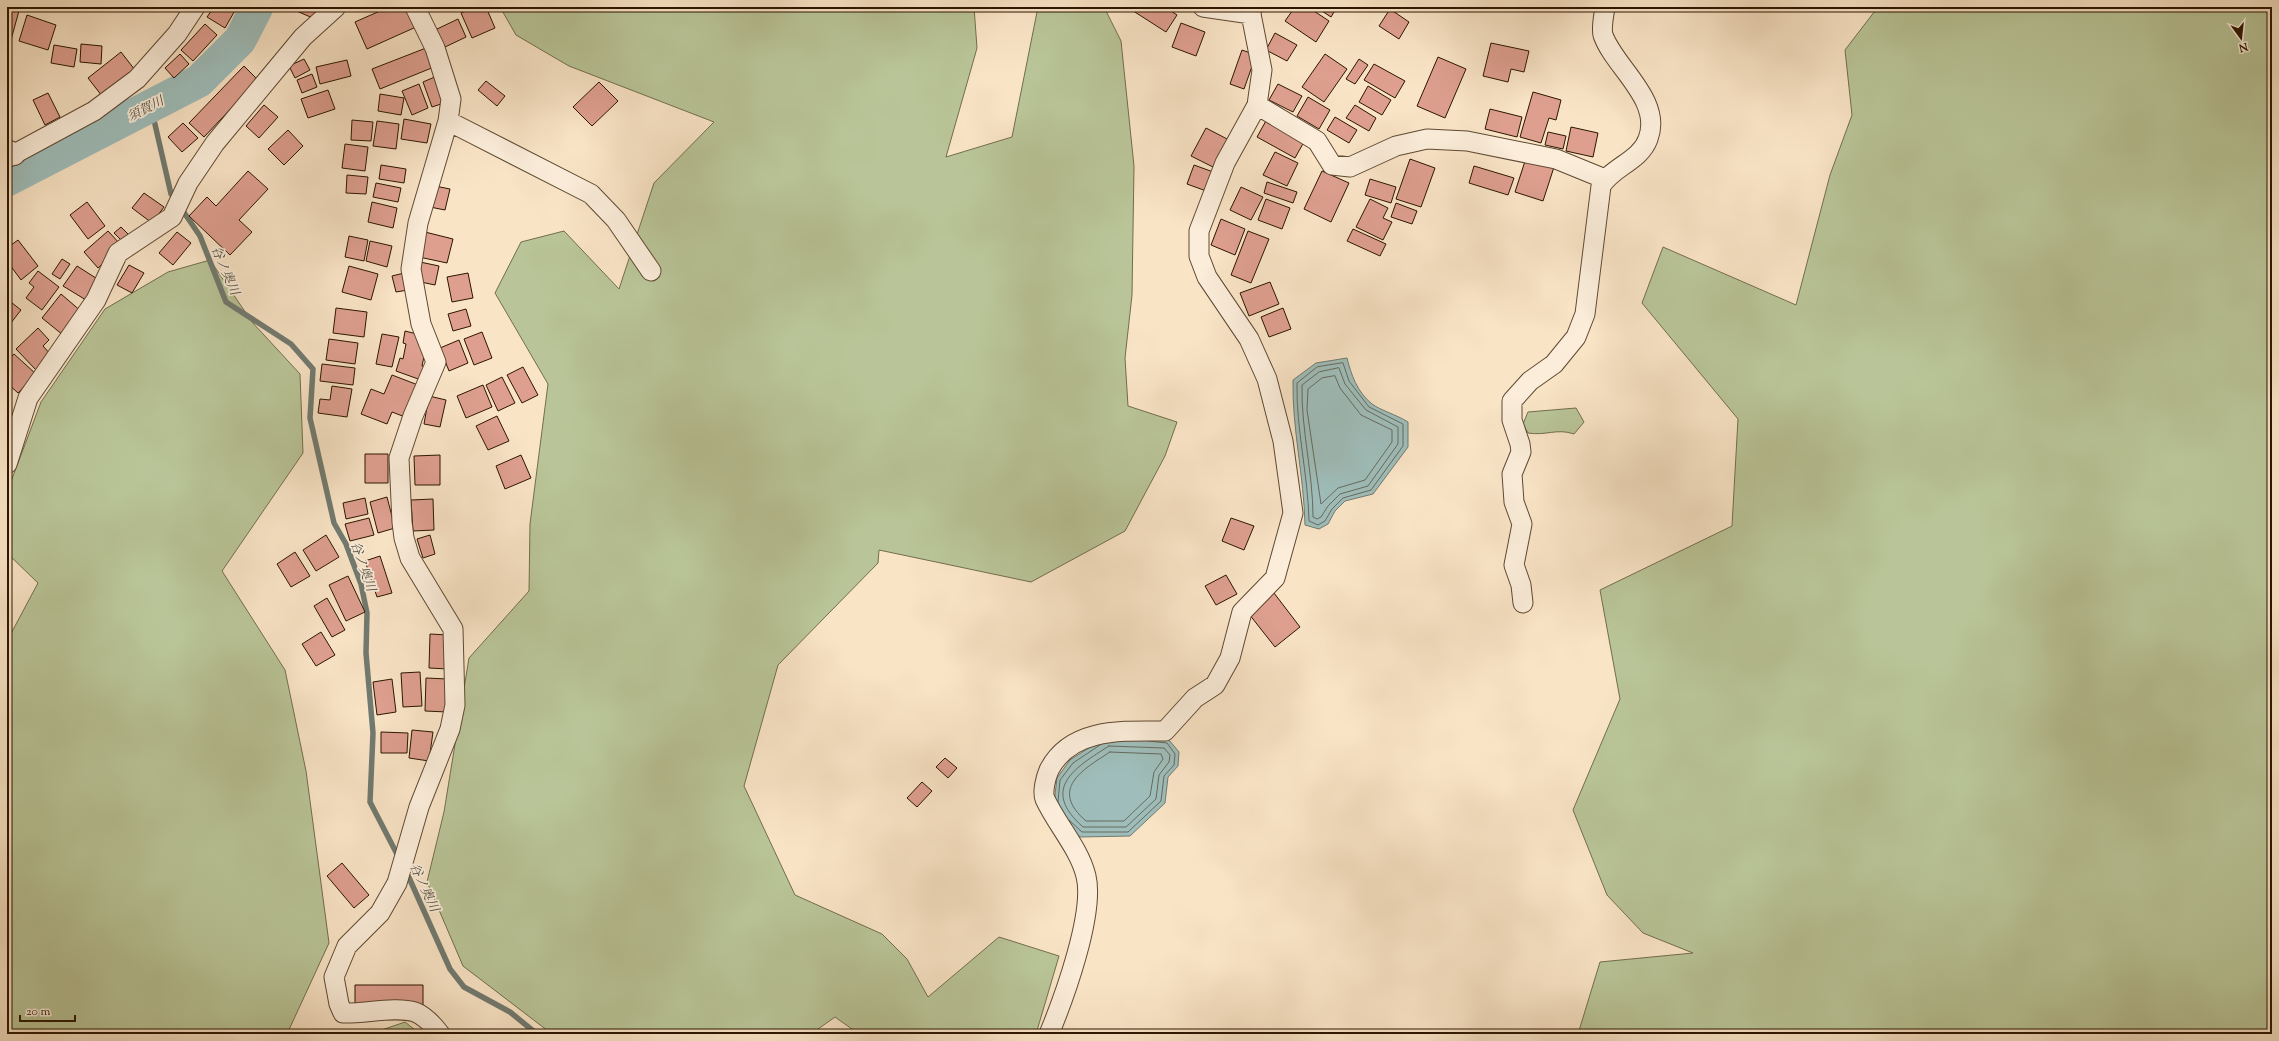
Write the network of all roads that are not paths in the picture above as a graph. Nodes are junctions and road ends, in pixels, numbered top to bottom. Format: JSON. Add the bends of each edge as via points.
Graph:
{"nodes":[{"id":1,"x":195,"y":7,"type":"edge"},
{"id":2,"x":336,"y":7,"type":"edge"},
{"id":3,"x":415,"y":7,"type":"edge"},
{"id":4,"x":1203,"y":7,"type":"edge"},
{"id":5,"x":1605,"y":7,"type":"edge"},
{"id":6,"x":1252,"y":11,"type":"edge"},
{"id":7,"x":1257,"y":105,"type":"junction"},
{"id":8,"x":448,"y":120,"type":"junction"},
{"id":9,"x":9,"y":154,"type":"edge"},
{"id":10,"x":1605,"y":179,"type":"junction"},
{"id":11,"x":651,"y":271,"type":"dead end"},
{"id":12,"x":7,"y":464,"type":"edge"},
{"id":13,"x":1523,"y":603,"type":"dead end"},
{"id":14,"x":440,"y":1034,"type":"edge"},
{"id":15,"x":1049,"y":1034,"type":"edge"}],
"edges":[{"from":1,"to":9,"type":"street","via":[[177,34],[137,80],[94,111]]},
{"from":2,"to":12,"type":"street","via":[[303,37],[215,143],[172,217],[118,253],[96,300],[28,398]]},
{"from":3,"to":8,"type":"street","via":[[436,48],[451,99]]},
{"from":4,"to":6,"type":"street"},
{"from":5,"to":10,"type":"street","via":[[1603,34],[1612,52],[1642,94],[1651,122],[1648,139],[1644,145],[1630,162]]},
{"from":6,"to":7,"type":"street","via":[[1262,70]]},
{"from":7,"to":10,"type":"street","via":[[1317,141],[1332,165],[1350,167],[1396,146],[1427,139],[1467,141],[1556,159]]},
{"from":7,"to":15,"type":"street","via":[[1225,163],[1199,231],[1200,256],[1207,276],[1249,339],[1267,379],[1283,441],[1293,514],[1275,578],[1242,612],[1230,658],[1215,685],[1195,698],[1165,731],[1116,731],[1091,736],[1075,743],[1059,755],[1046,776],[1044,797],[1073,846],[1086,877],[1087,914],[1063,1000]]},
{"from":8,"to":11,"type":"street","via":[[591,194],[616,220]]},
{"from":8,"to":14,"type":"street","via":[[418,223],[411,269],[421,324],[436,362],[413,416],[400,458],[404,538],[410,558],[454,629],[455,705],[450,728],[419,807],[397,883],[380,913],[347,946],[334,977],[339,1004],[344,1013],[415,1012],[431,1022]]},
{"from":10,"to":13,"type":"street","via":[[1601,186],[1585,314],[1576,338],[1554,364],[1530,381],[1512,401],[1512,420],[1521,452],[1512,474],[1514,495],[1522,524],[1514,566],[1521,585]]}]}
